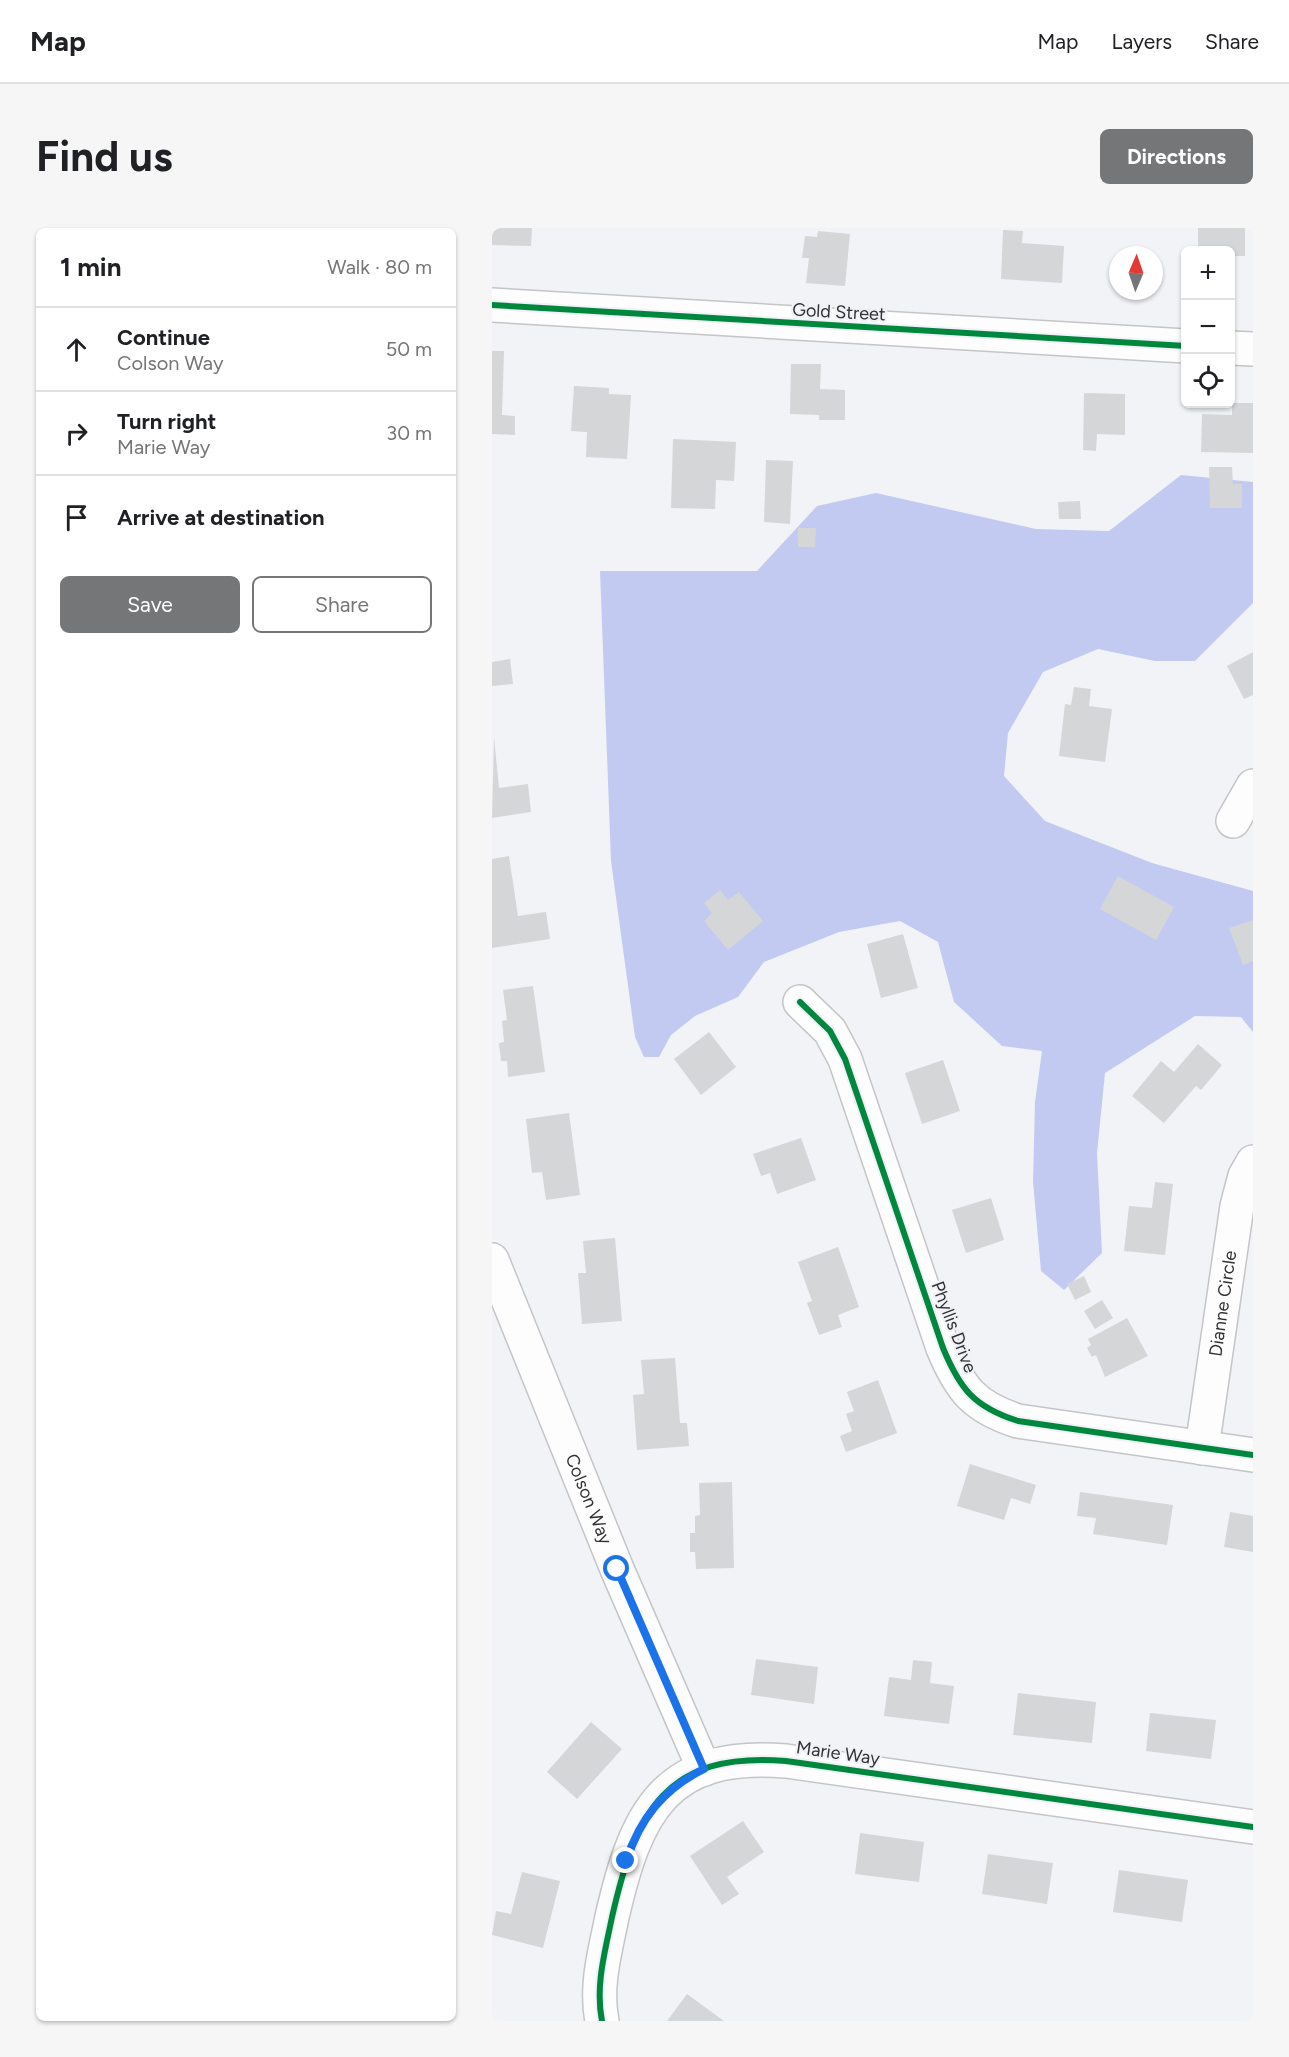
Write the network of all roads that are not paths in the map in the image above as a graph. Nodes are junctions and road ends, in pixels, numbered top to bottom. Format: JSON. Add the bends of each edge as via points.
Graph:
{"nodes":[{"id":1,"x":492,"y":305,"type":"edge"},
{"id":2,"x":1181,"y":346,"type":"edge"},
{"id":3,"x":1235,"y":348,"type":"edge"},
{"id":4,"x":1253,"y":350,"type":"edge"},
{"id":5,"x":1253,"y":786,"type":"edge"},
{"id":6,"x":1233,"y":821,"type":"dead end"},
{"id":7,"x":800,"y":1002,"type":"dead end"},
{"id":8,"x":1253,"y":1162,"type":"edge"},
{"id":9,"x":492,"y":1260,"type":"edge"},
{"id":10,"x":1202,"y":1448,"type":"junction"},
{"id":11,"x":1253,"y":1455,"type":"edge"},
{"id":12,"x":704,"y":1769,"type":"junction"},
{"id":13,"x":1253,"y":1827,"type":"edge"},
{"id":14,"x":602,"y":2021,"type":"edge"}],
"edges":[{"from":1,"to":2,"type":"street","name":"Gold Street"},
{"from":3,"to":4,"type":"street"},
{"from":5,"to":6,"type":"street"},
{"from":7,"to":10,"type":"street","name":"Phyllis Drive","via":[[830,1030],[844,1059],[943,1348],[959,1383],[970,1396],[984,1407],[1018,1421]]},
{"from":8,"to":10,"type":"street","name":"Dianne Circle","via":[[1237,1206]]},
{"from":9,"to":12,"type":"street","name":"Colson Way","via":[[617,1569]]},
{"from":10,"to":11,"type":"street","name":"Phyllis Drive"},
{"from":12,"to":13,"type":"street","name":"Marie Way","via":[[732,1761],[786,1761]]},
{"from":12,"to":14,"type":"street","name":"Marie Way","via":[[655,1804],[632,1844],[600,1975]]}]}
